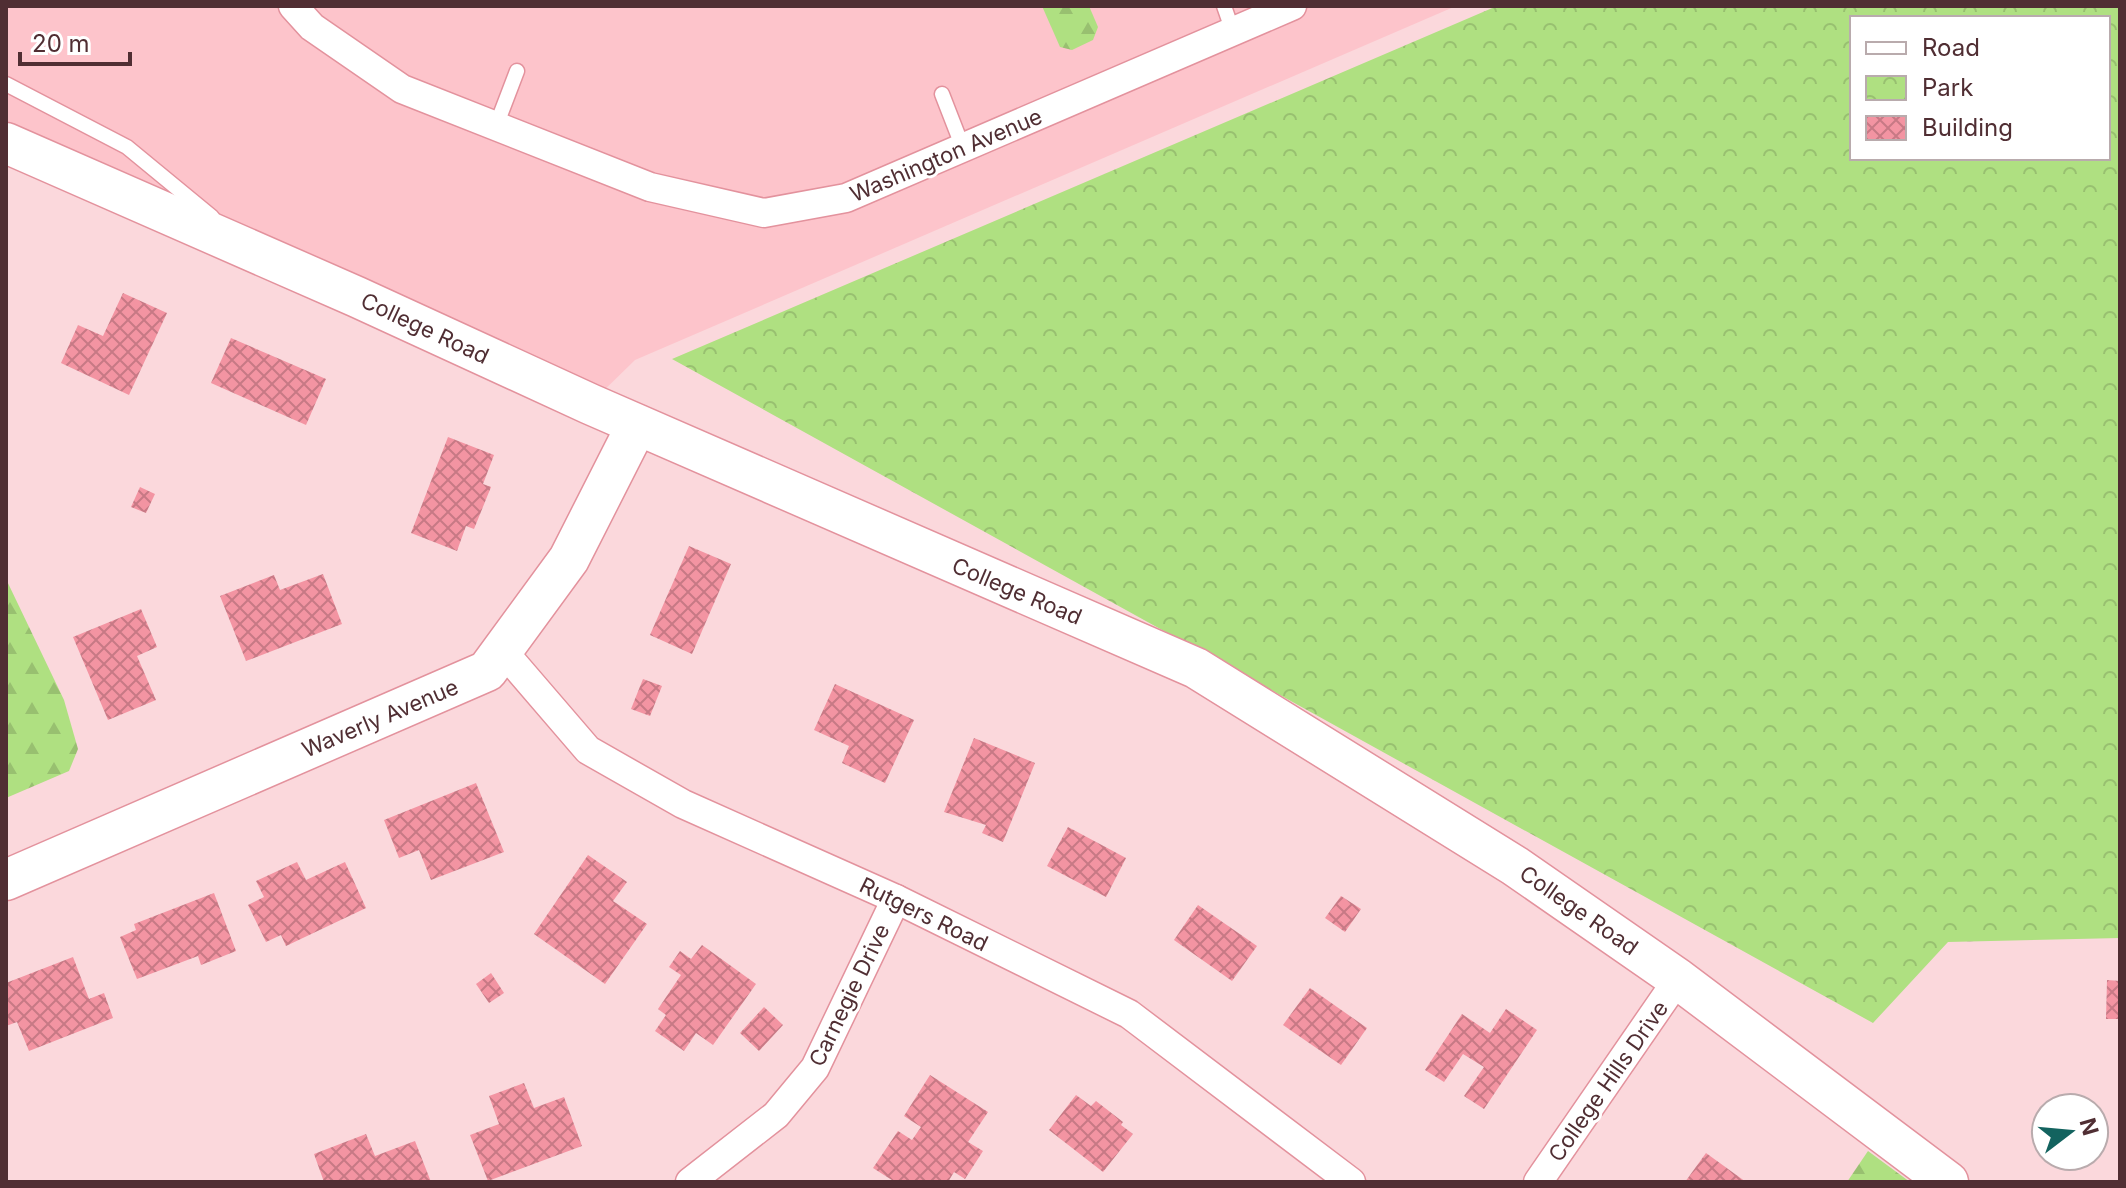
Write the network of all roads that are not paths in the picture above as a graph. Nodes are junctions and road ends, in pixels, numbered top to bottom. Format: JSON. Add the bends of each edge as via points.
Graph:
{"nodes":[{"id":1,"x":293,"y":6,"type":"edge"},
{"id":2,"x":1292,"y":6,"type":"edge"},
{"id":3,"x":1229,"y":19,"type":"edge"},
{"id":4,"x":517,"y":71,"type":"dead end"},
{"id":5,"x":6,"y":84,"type":"edge"},
{"id":6,"x":942,"y":94,"type":"dead end"},
{"id":7,"x":496,"y":126,"type":"junction"},
{"id":8,"x":6,"y":143,"type":"edge"},
{"id":9,"x":963,"y":148,"type":"junction"},
{"id":10,"x":256,"y":253,"type":"junction"},
{"id":11,"x":637,"y":425,"type":"junction"},
{"id":12,"x":502,"y":650,"type":"junction"},
{"id":13,"x":6,"y":880,"type":"edge"},
{"id":14,"x":896,"y":899,"type":"junction"},
{"id":15,"x":1678,"y":979,"type":"junction"},
{"id":16,"x":690,"y":1182,"type":"edge"},
{"id":17,"x":1351,"y":1182,"type":"edge"},
{"id":18,"x":1538,"y":1182,"type":"edge"},
{"id":19,"x":1948,"y":1182,"type":"edge"}],
"edges":[{"from":1,"to":7,"type":"street","name":"Washington Avenue","via":[[312,27],[402,89]]},
{"from":2,"to":3,"type":"street","name":"Washington Avenue"},
{"from":3,"to":9,"type":"street","name":"Washington Avenue"},
{"from":4,"to":7,"type":"lane"},
{"from":5,"to":10,"type":"lane","via":[[127,147]]},
{"from":6,"to":9,"type":"lane"},
{"from":7,"to":9,"type":"street","name":"Washington Avenue","via":[[650,187],[764,213],[846,198]]},
{"from":8,"to":10,"type":"street","name":"College Road"},
{"from":10,"to":11,"type":"street","name":"College Road"},
{"from":11,"to":12,"type":"street","name":"Waverly Avenue","via":[[569,559]]},
{"from":11,"to":15,"type":"street","name":"College Road","via":[[1196,668],[1502,858]]},
{"from":12,"to":13,"type":"street","name":"Waverly Avenue","via":[[483,673]]},
{"from":12,"to":14,"type":"street","name":"Rutgers Road","via":[[588,750],[683,804]]},
{"from":14,"to":16,"type":"street","name":"Carnegie Drive","via":[[815,1068],[776,1115]]},
{"from":14,"to":17,"type":"street","name":"Rutgers Road","via":[[1129,1014]]},
{"from":15,"to":18,"type":"street","name":"College Hills Drive"},
{"from":15,"to":19,"type":"street","name":"College Road"}]}
